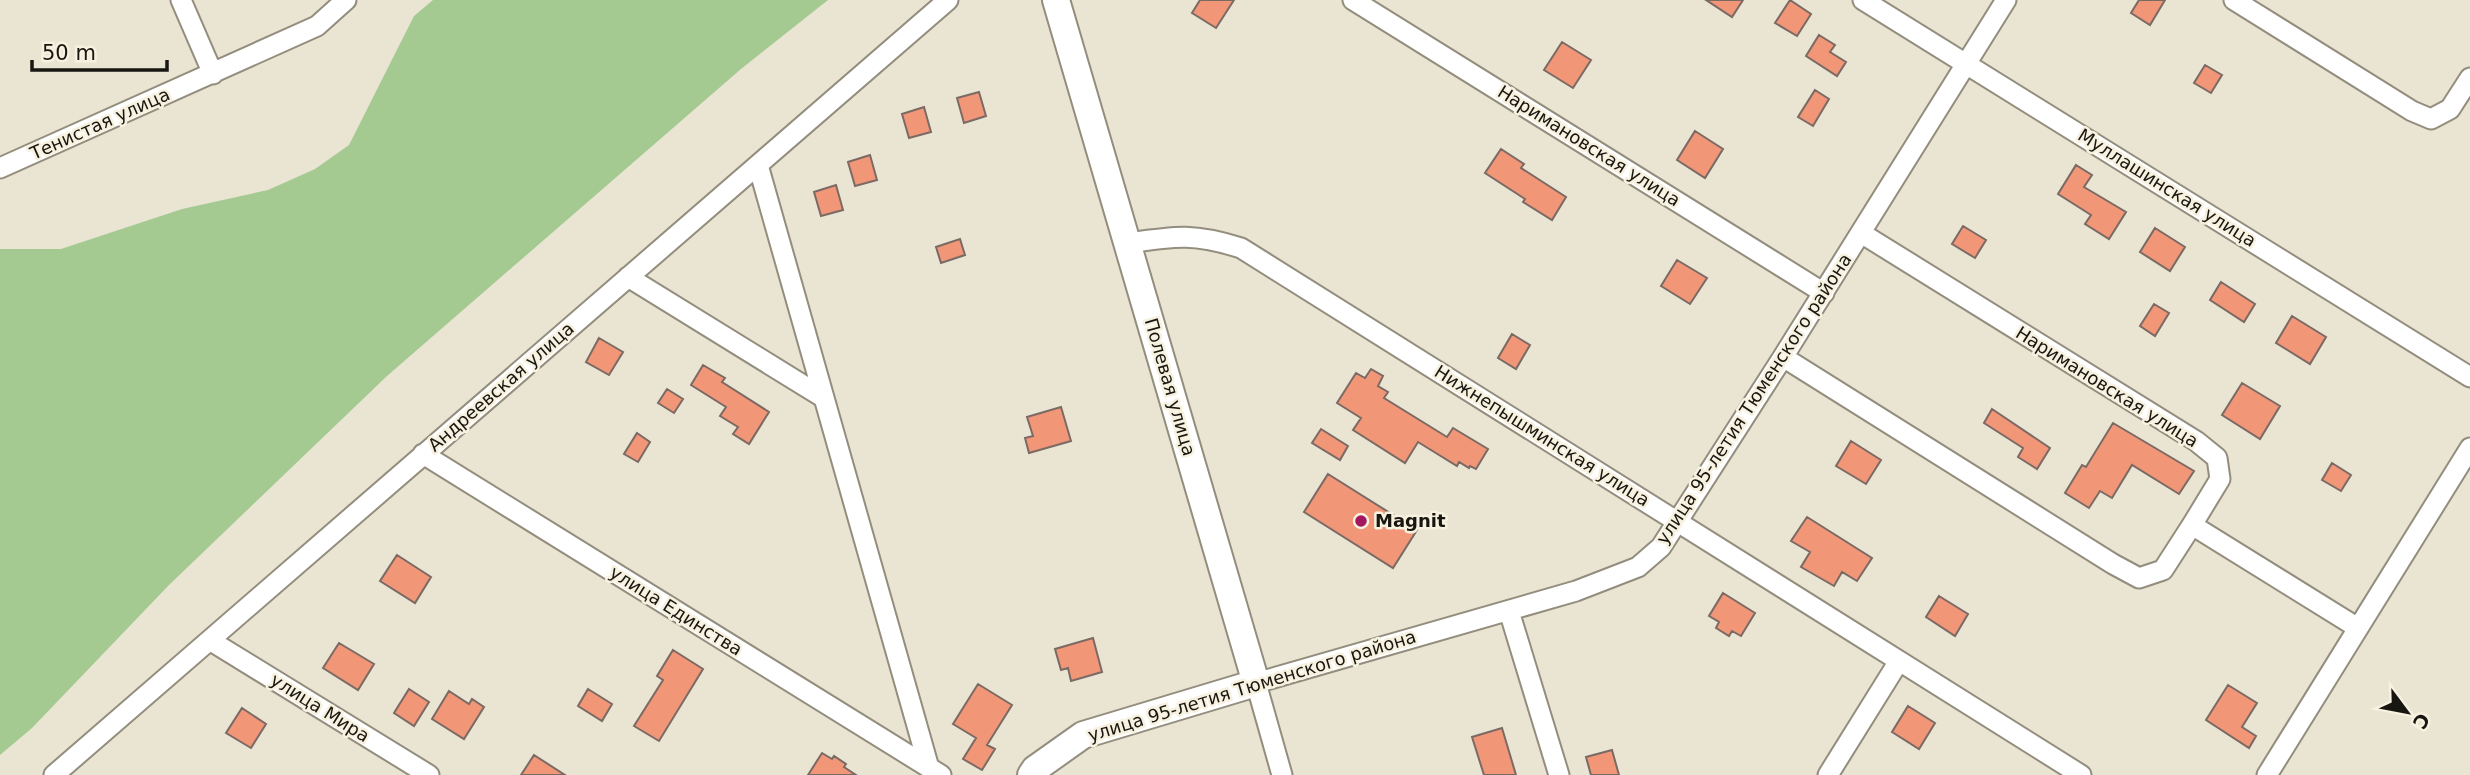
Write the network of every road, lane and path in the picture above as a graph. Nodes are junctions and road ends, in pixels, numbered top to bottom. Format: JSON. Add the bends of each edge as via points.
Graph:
{"nodes":[{"id":1,"x":181,"y":0,"type":"edge"},
{"id":2,"x":346,"y":0,"type":"edge"},
{"id":3,"x":948,"y":0,"type":"edge"},
{"id":4,"x":1056,"y":0,"type":"edge"},
{"id":5,"x":1353,"y":0,"type":"edge"},
{"id":6,"x":1863,"y":0,"type":"edge"},
{"id":7,"x":2007,"y":0,"type":"edge"},
{"id":8,"x":2234,"y":0,"type":"edge"},
{"id":9,"x":1966,"y":64,"type":"junction"},
{"id":10,"x":213,"y":74,"type":"junction"},
{"id":11,"x":2470,"y":78,"type":"edge"},
{"id":12,"x":758,"y":164,"type":"junction"},
{"id":13,"x":0,"y":168,"type":"edge"},
{"id":14,"x":1861,"y":233,"type":"junction"},
{"id":15,"x":1128,"y":243,"type":"junction"},
{"id":16,"x":628,"y":277,"type":"junction"},
{"id":17,"x":1824,"y":293,"type":"junction"},
{"id":18,"x":1783,"y":357,"type":"junction"},
{"id":19,"x":2470,"y":377,"type":"edge"},
{"id":20,"x":824,"y":398,"type":"junction"},
{"id":21,"x":2470,"y":448,"type":"edge"},
{"id":22,"x":423,"y":454,"type":"junction"},
{"id":23,"x":1680,"y":522,"type":"junction"},
{"id":24,"x":2192,"y":525,"type":"junction"},
{"id":25,"x":1509,"y":611,"type":"junction"},
{"id":26,"x":2358,"y":628,"type":"junction"},
{"id":27,"x":211,"y":641,"type":"junction"},
{"id":28,"x":1899,"y":661,"type":"junction"},
{"id":29,"x":1256,"y":683,"type":"junction"},
{"id":30,"x":935,"y":771,"type":"edge"},
{"id":31,"x":54,"y":775,"type":"edge"},
{"id":32,"x":429,"y":775,"type":"edge"},
{"id":33,"x":1031,"y":775,"type":"edge"},
{"id":34,"x":1282,"y":775,"type":"edge"},
{"id":35,"x":1559,"y":775,"type":"edge"},
{"id":36,"x":1828,"y":775,"type":"edge"},
{"id":37,"x":2081,"y":775,"type":"edge"},
{"id":38,"x":2267,"y":775,"type":"edge"}],
"edges":[{"from":1,"to":10,"type":"street"},
{"from":2,"to":10,"type":"street","name":"Тенистая улица","via":[[317,26]]},
{"from":3,"to":12,"type":"street","name":"Андреевская улица"},
{"from":4,"to":15,"type":"street","name":"Полевая улица"},
{"from":5,"to":17,"type":"street","name":"Наримановская улица"},
{"from":6,"to":9,"type":"street","name":"Муллашинская улица"},
{"from":7,"to":9,"type":"street","name":"улица 95-летия Тюменского района"},
{"from":8,"to":11,"type":"street","via":[[2431,119],[2450,109]]},
{"from":9,"to":14,"type":"street","name":"улица 95-летия Тюменского района"},
{"from":9,"to":19,"type":"street","name":"Муллашинская улица"},
{"from":10,"to":13,"type":"street","name":"Тенистая улица"},
{"from":12,"to":16,"type":"street","name":"Андреевская улица"},
{"from":12,"to":20,"type":"street","name":"улица Единства"},
{"from":14,"to":17,"type":"street","name":"улица 95-летия Тюменского района"},
{"from":14,"to":24,"type":"street","name":"Наримановская улица","via":[[2217,458],[2220,479]]},
{"from":15,"to":23,"type":"street","name":"Нижнепышминская улица","via":[[1177,236],[1210,238],[1241,248]]},
{"from":15,"to":29,"type":"street","name":"Полевая улица"},
{"from":16,"to":20,"type":"street"},
{"from":16,"to":22,"type":"street","name":"Андреевская улица"},
{"from":17,"to":18,"type":"street","name":"улица 95-летия Тюменского района"},
{"from":18,"to":23,"type":"street","name":"улица 95-летия Тюменского района"},
{"from":18,"to":24,"type":"street","name":"Наримановская улица","via":[[2139,578],[2163,570]]},
{"from":20,"to":30,"type":"street","name":"улица Единства"},
{"from":21,"to":26,"type":"street"},
{"from":22,"to":27,"type":"street","name":"Андреевская улица"},
{"from":22,"to":30,"type":"street","name":"улица Единства"},
{"from":23,"to":25,"type":"street","name":"улица 95-летия Тюменского района","via":[[1638,567]]},
{"from":23,"to":28,"type":"street","name":"Нижнепышминская улица"},
{"from":24,"to":26,"type":"street"},
{"from":25,"to":29,"type":"street","name":"улица 95-летия Тюменского района"},
{"from":25,"to":35,"type":"street"},
{"from":26,"to":38,"type":"street"},
{"from":27,"to":31,"type":"street","name":"Андреевская улица"},
{"from":27,"to":32,"type":"street","name":"улица Мира"},
{"from":28,"to":36,"type":"street"},
{"from":28,"to":37,"type":"street","name":"Нижнепышминская улица"},
{"from":29,"to":33,"type":"street","name":"улица 95-летия Тюменского района","via":[[1083,736]]},
{"from":29,"to":34,"type":"street","name":"Полевая улица"}]}
